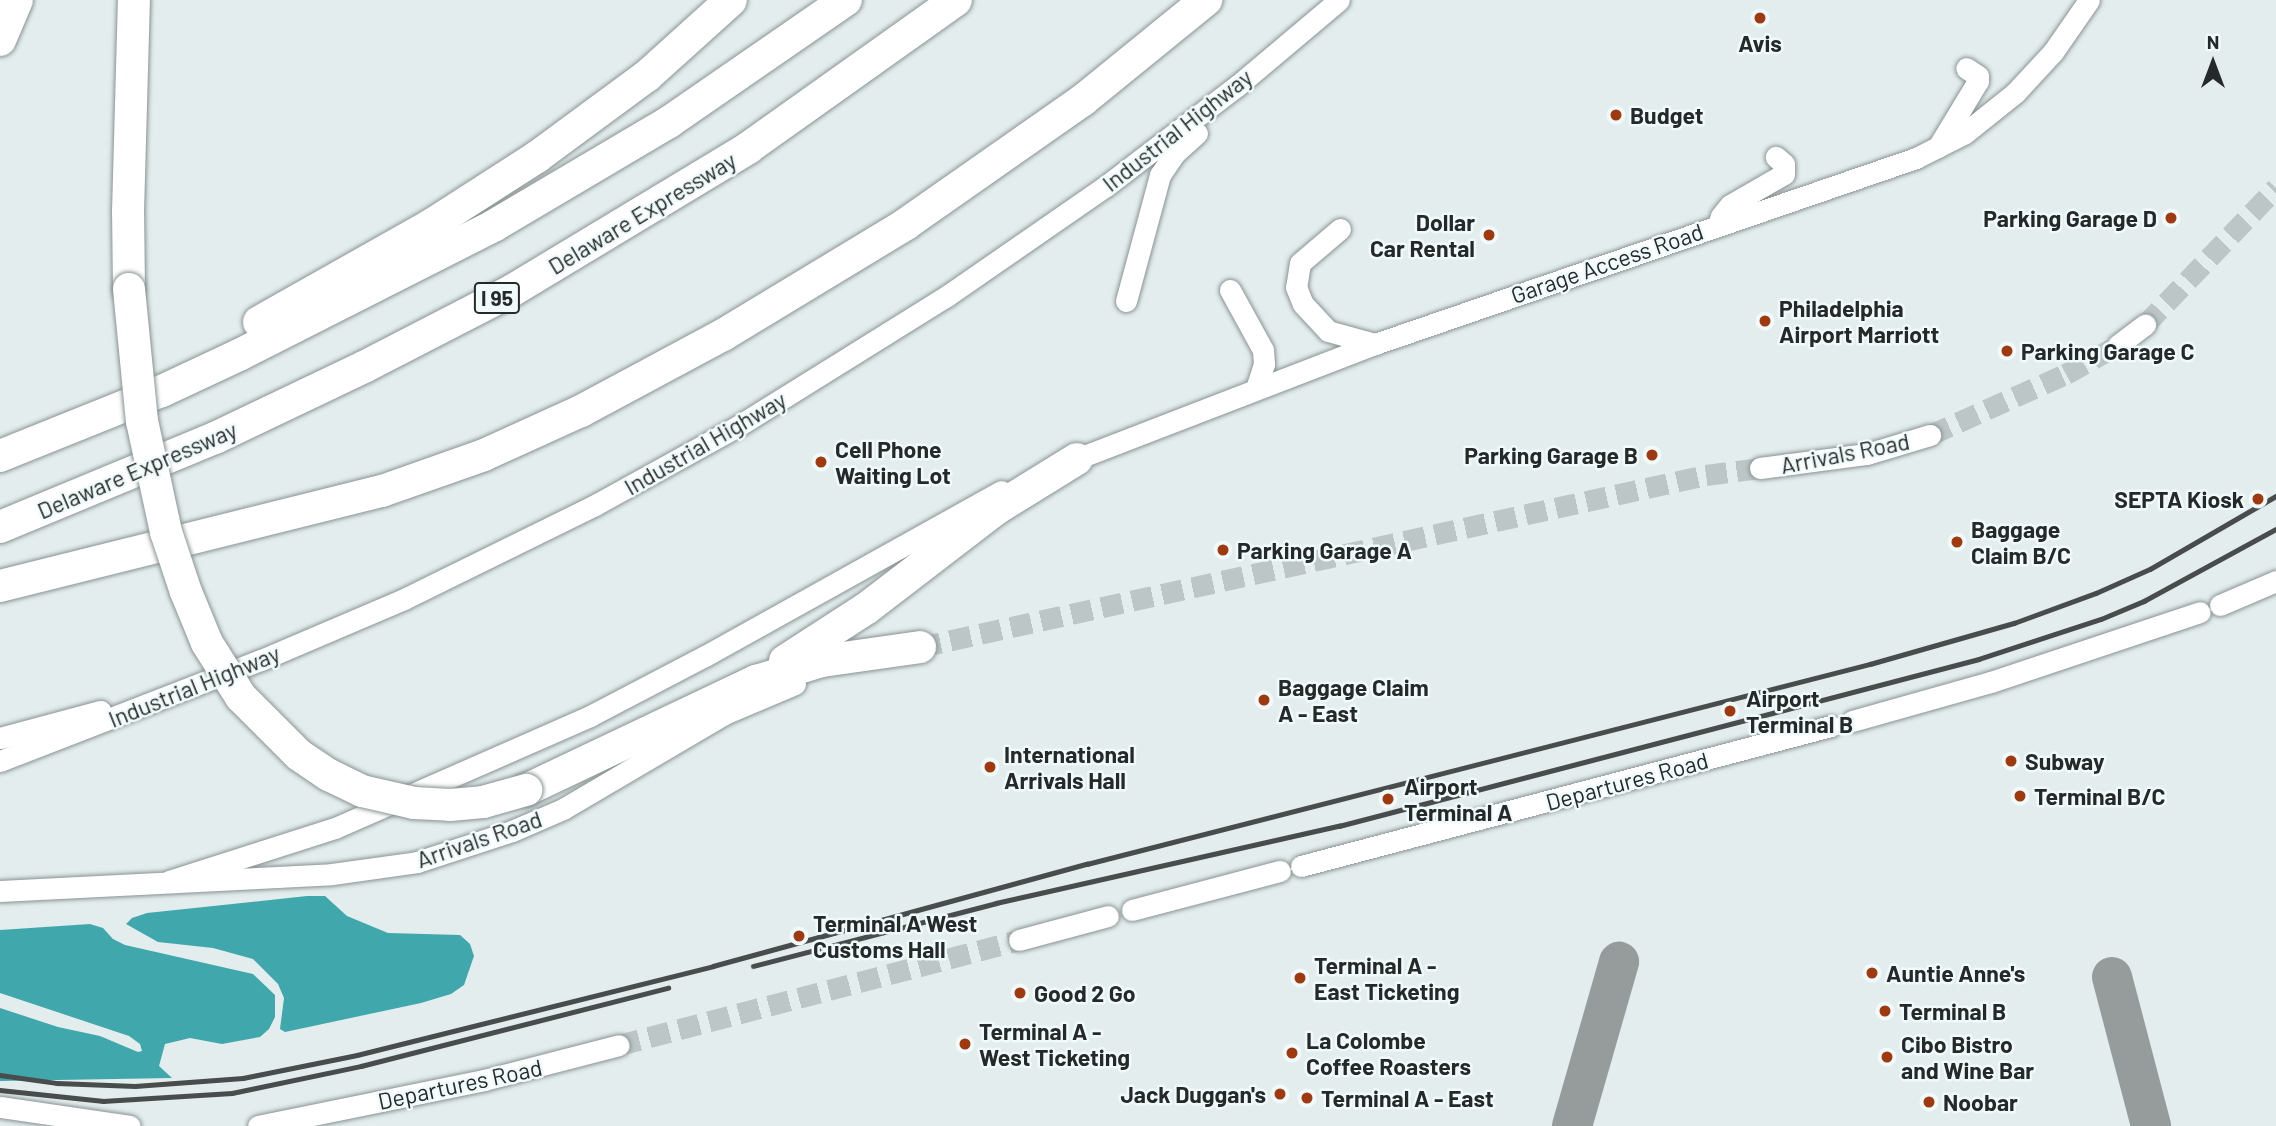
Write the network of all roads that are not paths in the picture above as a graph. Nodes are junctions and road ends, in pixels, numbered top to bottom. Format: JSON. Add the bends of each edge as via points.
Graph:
{"nodes":[{"id":1,"x":17,"y":0,"type":"edge"},
{"id":2,"x":134,"y":0,"type":"edge"},
{"id":3,"x":140,"y":0,"type":"edge"},
{"id":4,"x":731,"y":0,"type":"edge"},
{"id":5,"x":846,"y":0,"type":"edge"},
{"id":6,"x":956,"y":0,"type":"edge"},
{"id":7,"x":1206,"y":0,"type":"edge"},
{"id":8,"x":1339,"y":0,"type":"edge"},
{"id":9,"x":2089,"y":0,"type":"edge"},
{"id":10,"x":0,"y":40,"type":"edge"},
{"id":11,"x":134,"y":48,"type":"junction"},
{"id":12,"x":1966,"y":68,"type":"dead end"},
{"id":13,"x":1237,"y":86,"type":"junction"},
{"id":14,"x":1938,"y":147,"type":"junction"},
{"id":15,"x":1776,"y":157,"type":"dead end"},
{"id":16,"x":1718,"y":225,"type":"junction"},
{"id":17,"x":1340,"y":229,"type":"dead end"},
{"id":18,"x":1230,"y":290,"type":"dead end"},
{"id":19,"x":1126,"y":301,"type":"dead end"},
{"id":20,"x":2145,"y":325,"type":"tunnel mouth"},
{"id":21,"x":1375,"y":344,"type":"junction"},
{"id":22,"x":2118,"y":345,"type":"tunnel mouth"},
{"id":23,"x":1256,"y":389,"type":"junction"},
{"id":24,"x":1930,"y":435,"type":"tunnel mouth"},
{"id":25,"x":0,"y":456,"type":"edge"},
{"id":26,"x":1077,"y":459,"type":"junction"},
{"id":27,"x":1760,"y":468,"type":"tunnel mouth"},
{"id":28,"x":0,"y":527,"type":"edge"},
{"id":29,"x":2276,"y":581,"type":"edge"},
{"id":30,"x":0,"y":586,"type":"edge"},
{"id":31,"x":920,"y":647,"type":"joint"},
{"id":32,"x":206,"y":681,"type":"junction"},
{"id":33,"x":739,"y":688,"type":"junction"},
{"id":34,"x":0,"y":738,"type":"edge"},
{"id":35,"x":0,"y":761,"type":"edge"},
{"id":36,"x":169,"y":881,"type":"junction"},
{"id":37,"x":0,"y":891,"type":"edge"},
{"id":38,"x":1132,"y":909,"type":"dead end"},
{"id":39,"x":1108,"y":916,"type":"dead end"},
{"id":40,"x":1019,"y":940,"type":"tunnel mouth"},
{"id":41,"x":620,"y":1045,"type":"tunnel mouth"},
{"id":42,"x":0,"y":1107,"type":"edge"},
{"id":43,"x":130,"y":1126,"type":"edge"},
{"id":44,"x":258,"y":1126,"type":"edge"}],
"edges":[{"from":1,"to":10,"type":"highway"},
{"from":2,"to":11,"type":"highway"},
{"from":3,"to":11,"type":"highway"},
{"from":4,"to":25,"type":"highway","via":[[600,112],[431,225],[291,306]]},
{"from":5,"to":25,"type":"highway","via":[[635,143],[459,244],[219,365]]},
{"from":6,"to":28,"type":"highway","name":"Delaware Expressway","number":"I 95","via":[[748,148],[513,290],[215,438]]},
{"from":7,"to":30,"type":"highway","via":[[1083,100],[906,224],[723,335],[581,411],[484,455],[373,494]]},
{"from":8,"to":13,"type":"street","name":"Industrial Highway"},
{"from":9,"to":14,"type":"street","name":"Garage Access Road","via":[[2027,82],[1989,116]]},
{"from":11,"to":33,"type":"highway","bridge":true,"via":[[129,289],[142,422],[166,532],[196,619],[241,697],[299,755],[329,775],[362,791],[450,806],[491,801],[526,790]]},
{"from":12,"to":14,"type":"street","via":[[1978,81]]},
{"from":13,"to":19,"type":"street","via":[[1164,167]]},
{"from":13,"to":32,"type":"street","name":"Industrial Highway","via":[[1106,186],[947,296],[738,426],[486,560],[356,621]]},
{"from":14,"to":16,"type":"street","name":"Garage Access Road"},
{"from":15,"to":16,"type":"street","via":[[1784,164],[1783,174],[1730,205]]},
{"from":16,"to":21,"type":"street","name":"Garage Access Road"},
{"from":17,"to":21,"type":"street","via":[[1300,263],[1296,287],[1303,304],[1328,331]]},
{"from":18,"to":23,"type":"street","via":[[1263,350]]},
{"from":20,"to":22,"type":"street"},
{"from":21,"to":23,"type":"street","name":"Garage Access Road"},
{"from":23,"to":26,"type":"street","name":"Garage Access Road"},
{"from":24,"to":27,"type":"street","name":"Arrivals Road","via":[[1867,454]]},
{"from":26,"to":33,"type":"highway","via":[[996,509],[854,618]]},
{"from":26,"to":36,"type":"street","name":"Garage Access Road","via":[[1010,486],[705,656],[554,733],[335,828]]},
{"from":29,"to":38,"type":"street","name":"Departures Road","via":[[1991,682]]},
{"from":31,"to":33,"type":"highway","via":[[822,661]]},
{"from":31,"to":36,"type":"street","name":"Arrivals Road","via":[[829,672],[754,700],[563,809],[441,855],[359,871]]},
{"from":32,"to":34,"type":"street"},
{"from":32,"to":35,"type":"street","name":"Industrial Highway"},
{"from":36,"to":37,"type":"street","name":"Arrivals Road"},
{"from":39,"to":40,"type":"street"},
{"from":41,"to":44,"type":"street","name":"Departures Road","via":[[484,1080]]},
{"from":42,"to":43,"type":"street"}]}
